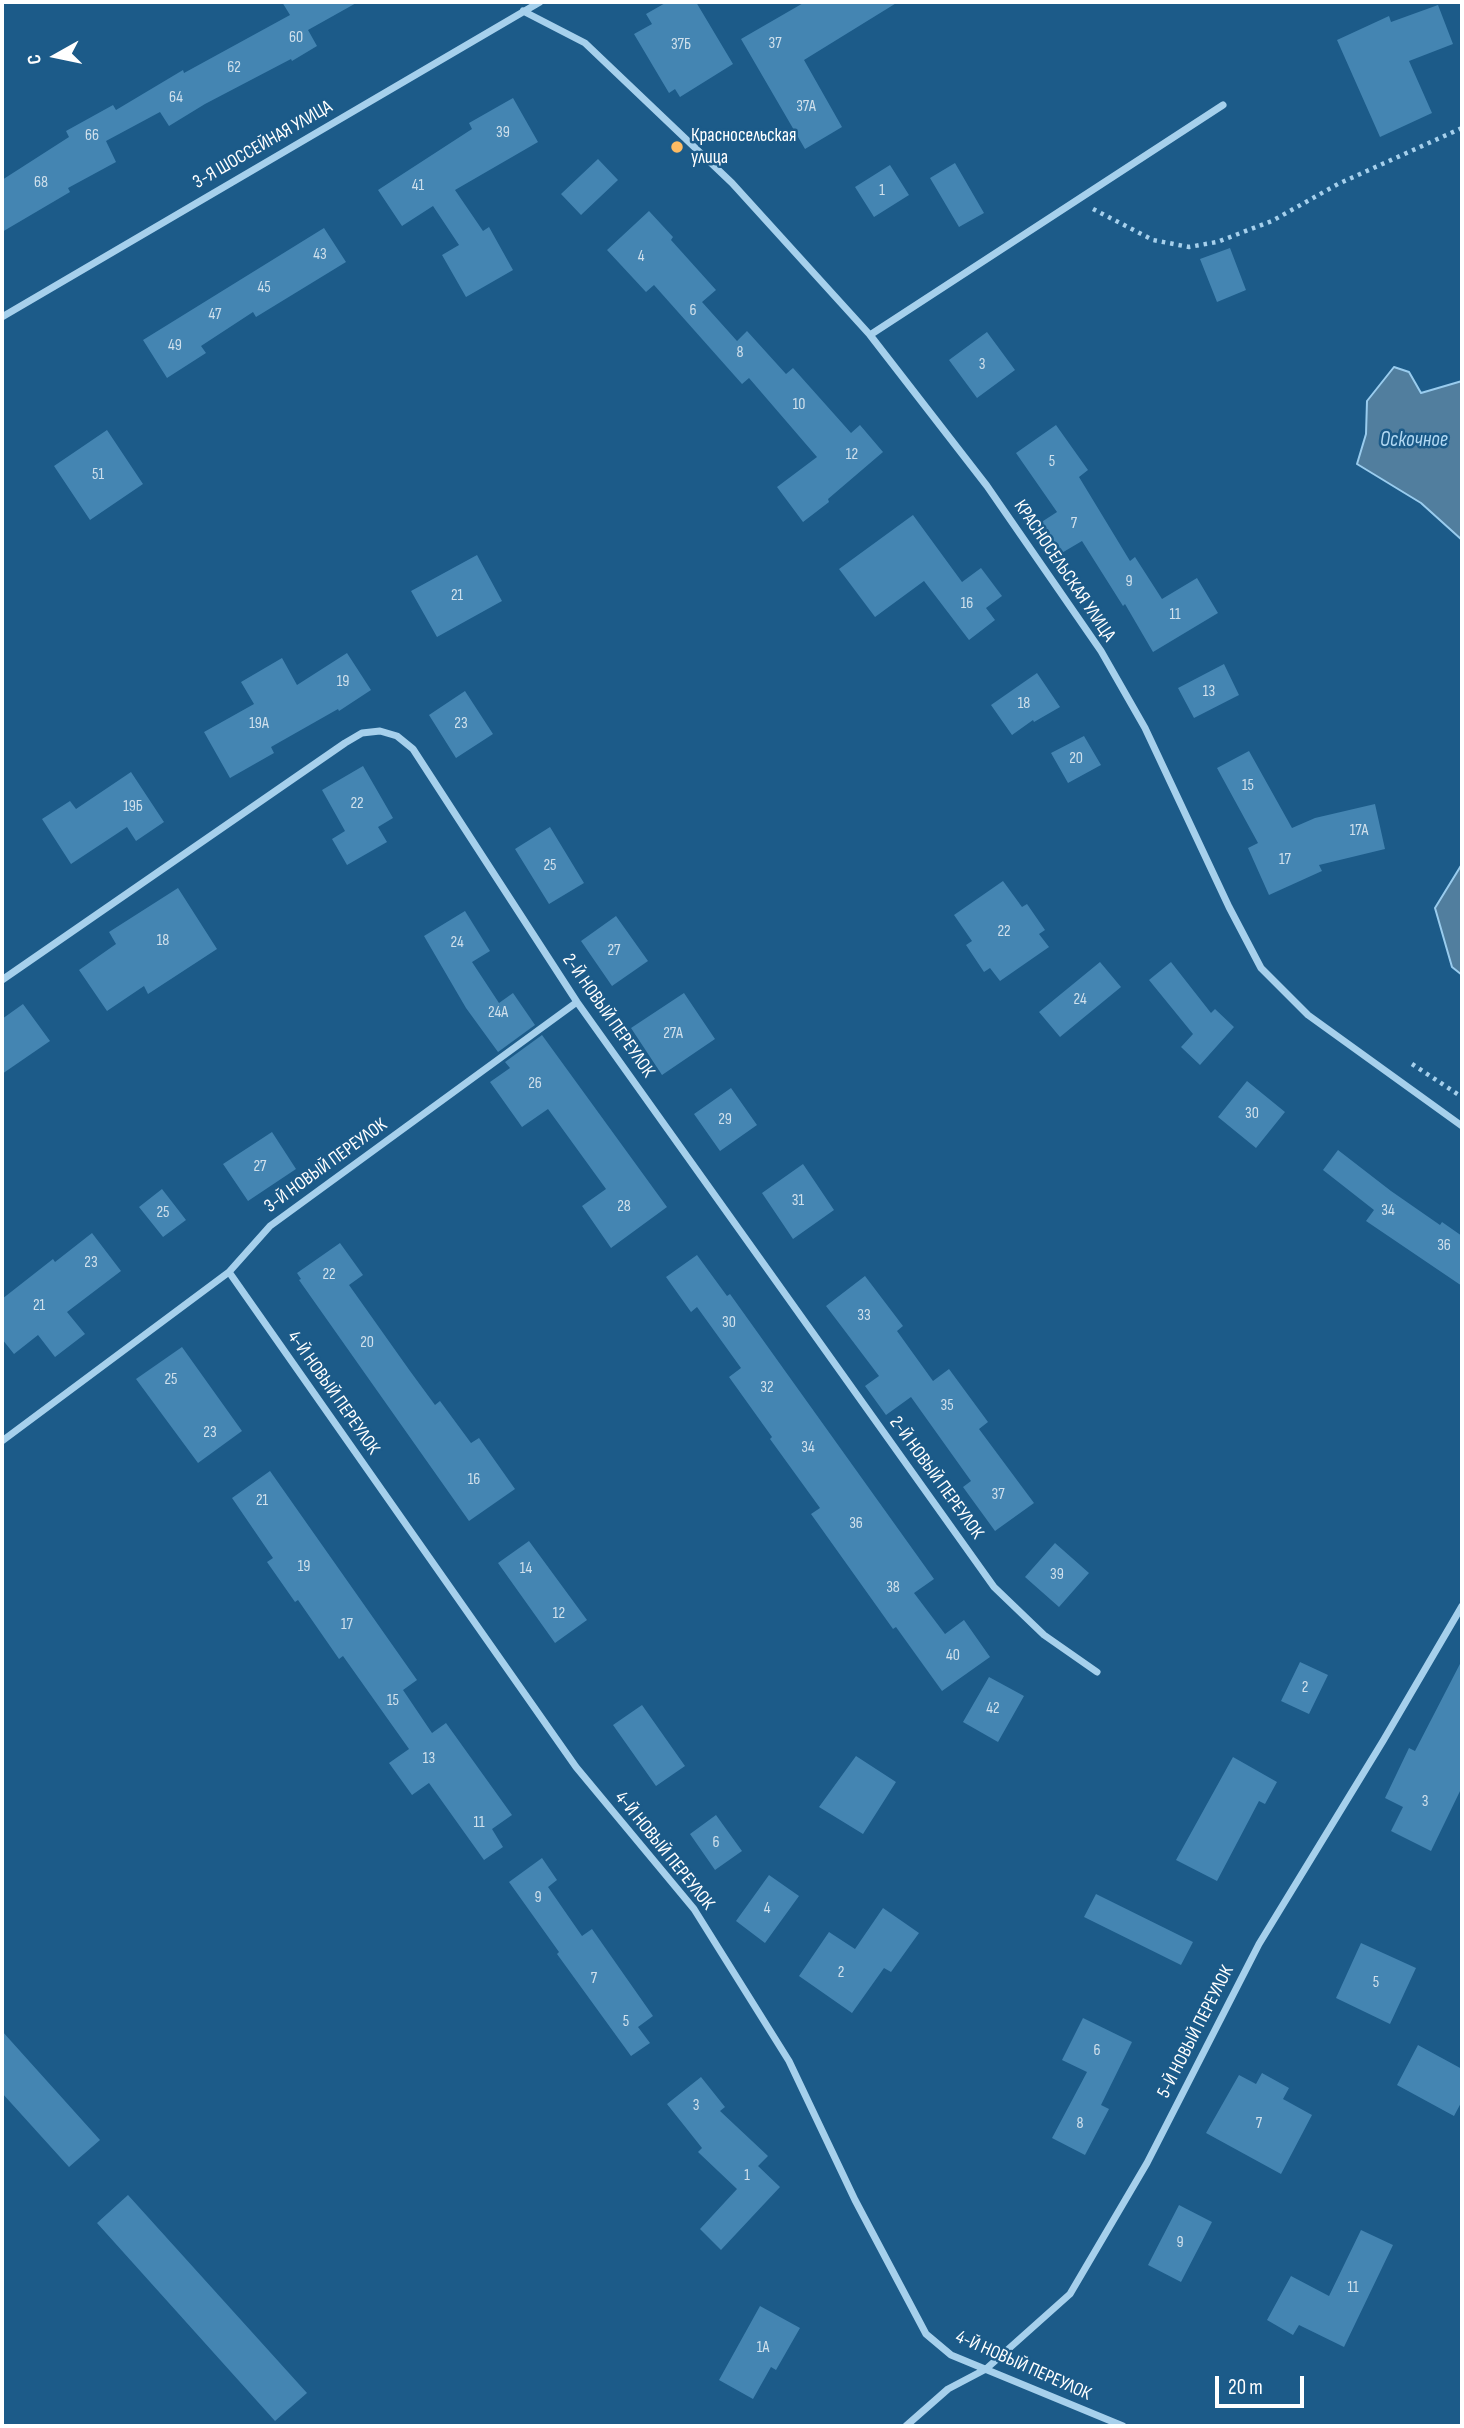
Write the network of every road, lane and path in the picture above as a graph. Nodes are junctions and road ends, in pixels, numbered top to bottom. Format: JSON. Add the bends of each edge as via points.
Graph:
{"nodes":[{"id":1,"x":540,"y":2,"type":"edge"},
{"id":2,"x":523,"y":11,"type":"junction"},
{"id":3,"x":1223,"y":105,"type":"dead end"},
{"id":4,"x":1462,"y":128,"type":"edge"},
{"id":5,"x":1077,"y":200,"type":"junction"},
{"id":6,"x":2,"y":317,"type":"edge"},
{"id":7,"x":870,"y":335,"type":"junction"},
{"id":8,"x":2,"y":980,"type":"edge"},
{"id":9,"x":577,"y":1002,"type":"junction"},
{"id":10,"x":1462,"y":1126,"type":"edge"},
{"id":11,"x":229,"y":1272,"type":"junction"},
{"id":12,"x":2,"y":1441,"type":"edge"},
{"id":13,"x":1462,"y":1606,"type":"edge"},
{"id":14,"x":1097,"y":1672,"type":"dead end"},
{"id":15,"x":986,"y":2369,"type":"junction"},
{"id":16,"x":906,"y":2426,"type":"edge"},
{"id":17,"x":1123,"y":2426,"type":"edge"}],
"edges":[{"from":1,"to":2,"type":"street","name":"3-Я ШОССЕЙНАЯ УЛИЦА"},
{"from":2,"to":6,"type":"street","name":"3-Я ШОССЕЙНАЯ УЛИЦА"},
{"from":2,"to":7,"type":"street","name":"КРАСНОСЕЛЬСКАЯ УЛИЦА","via":[[585,43],[732,183]]},
{"from":3,"to":5,"type":"street"},
{"from":4,"to":5,"type":"path","via":[[1338,184],[1272,221],[1217,242],[1189,247],[1153,240]]},
{"from":5,"to":7,"type":"street"},
{"from":7,"to":10,"type":"street","name":"КРАСНОСЕЛЬСКАЯ УЛИЦА","via":[[986,486],[1101,651],[1145,728],[1261,968],[1308,1015]]},
{"from":8,"to":9,"type":"street","name":"2-Й НОВЫЙ ПЕРЕУЛОК","via":[[345,743],[362,733],[380,731],[397,736],[413,750]]},
{"from":9,"to":11,"type":"street","name":"3-Й НОВЫЙ ПЕРЕУЛОК","via":[[270,1226]]},
{"from":9,"to":14,"type":"street","name":"2-Й НОВЫЙ ПЕРЕУЛОК","via":[[994,1587],[1044,1635]]},
{"from":11,"to":12,"type":"street","name":"3-Й НОВЫЙ ПЕРЕУЛОК"},
{"from":11,"to":15,"type":"street","name":"4-Й НОВЫЙ ПЕРЕУЛОК","via":[[576,1767],[694,1909],[789,2062],[926,2334],[951,2355]]},
{"from":13,"to":15,"type":"street","name":"5-Й НОВЫЙ ПЕРЕУЛОК","via":[[1259,1944],[1147,2163],[1070,2294]]},
{"from":15,"to":16,"type":"street","name":"5-Й НОВЫЙ ПЕРЕУЛОК","via":[[948,2389]]},
{"from":15,"to":17,"type":"street","name":"4-Й НОВЫЙ ПЕРЕУЛОК"}]}
